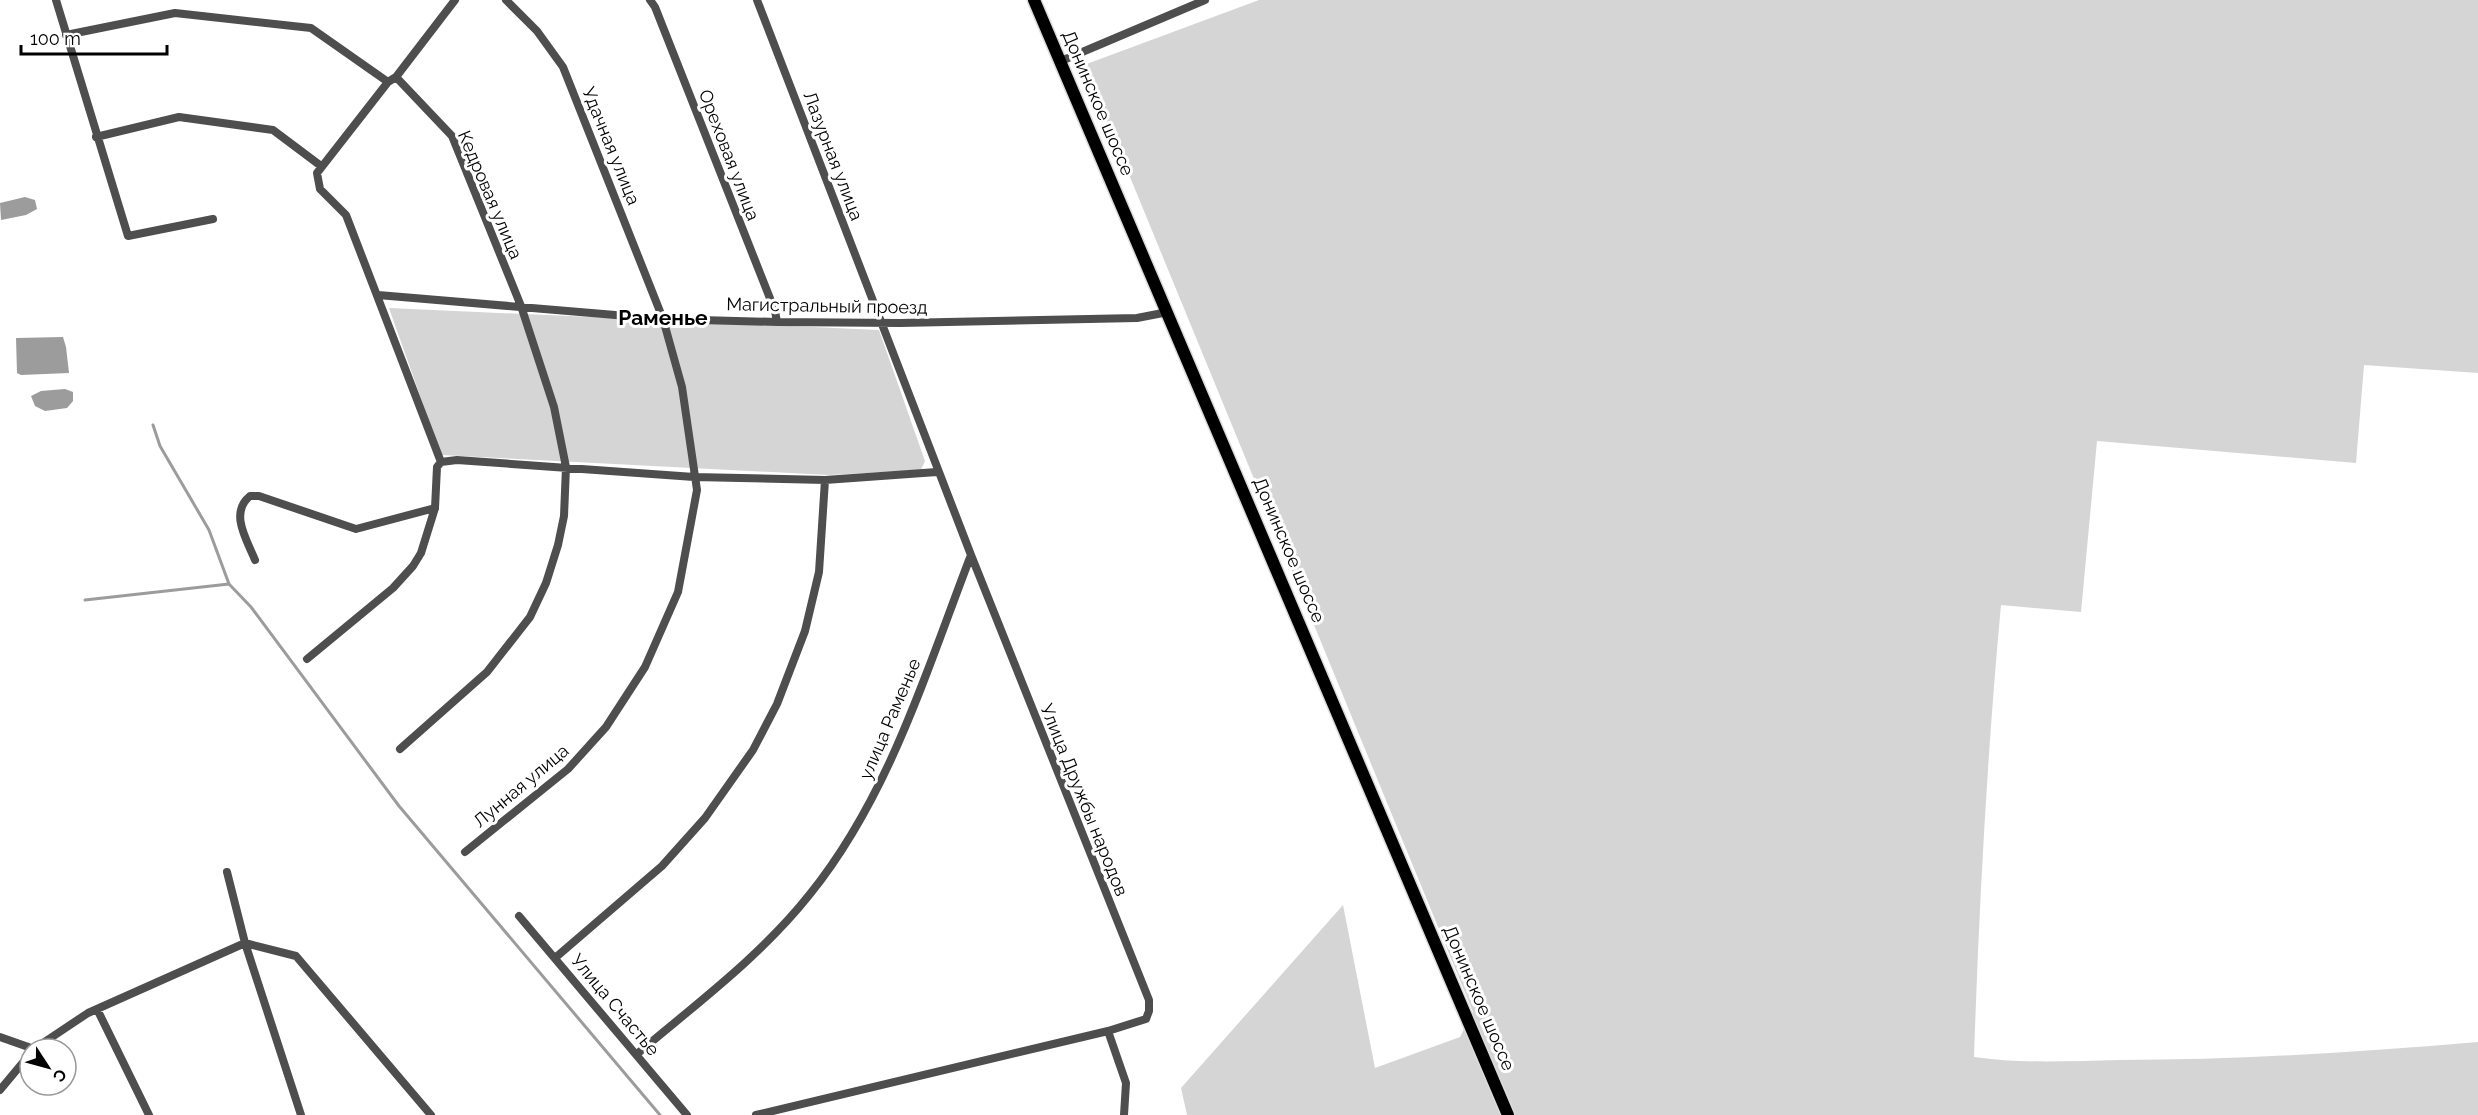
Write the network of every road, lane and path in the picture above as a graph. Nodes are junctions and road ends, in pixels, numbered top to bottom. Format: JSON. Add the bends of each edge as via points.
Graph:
{"nodes":[{"id":1,"x":56,"y":0,"type":"edge"},
{"id":2,"x":506,"y":0,"type":"edge"},
{"id":3,"x":650,"y":0,"type":"edge"},
{"id":4,"x":757,"y":0,"type":"edge"},
{"id":5,"x":1034,"y":0,"type":"edge"},
{"id":6,"x":1204,"y":0,"type":"edge"},
{"id":7,"x":452,"y":1,"type":"edge"},
{"id":8,"x":66,"y":35,"type":"junction"},
{"id":9,"x":1061,"y":61,"type":"junction"},
{"id":10,"x":396,"y":77,"type":"junction"},
{"id":11,"x":388,"y":82,"type":"junction"},
{"id":12,"x":96,"y":137,"type":"junction"},
{"id":13,"x":319,"y":170,"type":"junction"},
{"id":14,"x":213,"y":219,"type":"dead end"},
{"id":15,"x":378,"y":295,"type":"junction"},
{"id":16,"x":521,"y":306,"type":"junction"},
{"id":17,"x":1168,"y":312,"type":"junction"},
{"id":18,"x":663,"y":319,"type":"junction"},
{"id":19,"x":777,"y":322,"type":"junction"},
{"id":20,"x":881,"y":323,"type":"junction"},
{"id":21,"x":441,"y":462,"type":"junction"},
{"id":22,"x":566,"y":467,"type":"junction"},
{"id":23,"x":937,"y":472,"type":"junction"},
{"id":24,"x":694,"y":477,"type":"junction"},
{"id":25,"x":825,"y":480,"type":"junction"},
{"id":26,"x":435,"y":508,"type":"junction"},
{"id":27,"x":970,"y":555,"type":"junction"},
{"id":28,"x":255,"y":560,"type":"dead end"},
{"id":29,"x":307,"y":659,"type":"dead end"},
{"id":30,"x":400,"y":749,"type":"dead end"},
{"id":31,"x":465,"y":852,"type":"dead end"},
{"id":32,"x":227,"y":872,"type":"dead end"},
{"id":33,"x":519,"y":916,"type":"dead end"},
{"id":34,"x":245,"y":943,"type":"junction"},
{"id":35,"x":555,"y":958,"type":"junction"},
{"id":36,"x":97,"y":1009,"type":"junction"},
{"id":37,"x":1108,"y":1031,"type":"junction"},
{"id":38,"x":0,"y":1037,"type":"edge"},
{"id":39,"x":53,"y":1037,"type":"edge"},
{"id":40,"x":18,"y":1043,"type":"edge"},
{"id":41,"x":637,"y":1054,"type":"junction"},
{"id":42,"x":18,"y":1068,"type":"edge"},
{"id":43,"x":0,"y":1090,"type":"edge"},
{"id":44,"x":148,"y":1115,"type":"edge"},
{"id":45,"x":301,"y":1115,"type":"edge"},
{"id":46,"x":431,"y":1115,"type":"edge"},
{"id":47,"x":687,"y":1115,"type":"edge"},
{"id":48,"x":756,"y":1115,"type":"edge"},
{"id":49,"x":1124,"y":1115,"type":"edge"},
{"id":50,"x":1508,"y":1115,"type":"edge"}],
"edges":[{"from":1,"to":8,"type":"street"},
{"from":2,"to":18,"type":"street","name":"Удачная улица","via":[[563,67]]},
{"from":3,"to":19,"type":"street","name":"Ореховая улица","via":[[704,128]]},
{"from":4,"to":20,"type":"street","name":"Лазурная улица"},
{"from":5,"to":9,"type":"main road","name":"Донинское шоссе"},
{"from":6,"to":9,"type":"street"},
{"from":7,"to":10,"type":"street"},
{"from":8,"to":11,"type":"street","via":[[175,14],[312,28]]},
{"from":8,"to":12,"type":"street"},
{"from":9,"to":17,"type":"main road","name":"Донинское шоссе"},
{"from":10,"to":11,"type":"street"},
{"from":10,"to":16,"type":"street","name":"Кедровая улица","via":[[452,136]]},
{"from":11,"to":13,"type":"street"},
{"from":12,"to":13,"type":"street","via":[[179,117],[273,130]]},
{"from":12,"to":14,"type":"street","via":[[128,236]]},
{"from":13,"to":15,"type":"street","via":[[320,189],[346,215]]},
{"from":15,"to":16,"type":"street","name":"Магистральный проезд"},
{"from":15,"to":21,"type":"street"},
{"from":16,"to":18,"type":"street","name":"Магистральный проезд"},
{"from":16,"to":22,"type":"street","name":"Кедровая улица","via":[[555,407]]},
{"from":17,"to":20,"type":"street","name":"Магистральный проезд","via":[[1137,318]]},
{"from":17,"to":50,"type":"main road","name":"Донинское шоссе"},
{"from":18,"to":19,"type":"street","name":"Магистральный проезд"},
{"from":18,"to":24,"type":"street","name":"Удачная улица","via":[[682,387]]},
{"from":19,"to":20,"type":"street","name":"Магистральный проезд"},
{"from":20,"to":23,"type":"street"},
{"from":21,"to":22,"type":"street"},
{"from":21,"to":26,"type":"street","via":[[437,467]]},
{"from":22,"to":24,"type":"street"},
{"from":22,"to":30,"type":"street","name":"Кедровая улица","via":[[564,516],[558,545],[530,617],[487,672]]},
{"from":23,"to":25,"type":"street"},
{"from":23,"to":27,"type":"street"},
{"from":24,"to":25,"type":"street"},
{"from":24,"to":31,"type":"street","name":"Лунная улица","via":[[697,490],[678,592],[645,667],[606,727],[568,770]]},
{"from":25,"to":35,"type":"street","via":[[819,572],[806,631],[777,704],[753,750],[705,818],[662,866]]},
{"from":26,"to":28,"type":"street","via":[[356,530],[250,496],[241,506],[239,518]]},
{"from":26,"to":29,"type":"street","via":[[421,553],[407,575]]},
{"from":27,"to":37,"type":"street","name":"Улица Дружбы народов","via":[[1149,1000],[1146,1019]]},
{"from":27,"to":41,"type":"street","name":"улица Раменье","via":[[888,766],[840,852],[810,895],[753,955]]},
{"from":32,"to":34,"type":"street"},
{"from":33,"to":35,"type":"street","name":"Улица Счастье"},
{"from":34,"to":36,"type":"street"},
{"from":34,"to":45,"type":"street"},
{"from":34,"to":46,"type":"street","via":[[296,956]]},
{"from":35,"to":41,"type":"street","name":"Улица Счастье"},
{"from":36,"to":39,"type":"street"},
{"from":36,"to":44,"type":"street"},
{"from":37,"to":48,"type":"street","name":"Улица Дружбы народов"},
{"from":37,"to":49,"type":"street","via":[[1126,1083]]},
{"from":38,"to":40,"type":"street"},
{"from":41,"to":47,"type":"street","name":"Улица Счастье"},
{"from":42,"to":43,"type":"street"}]}
